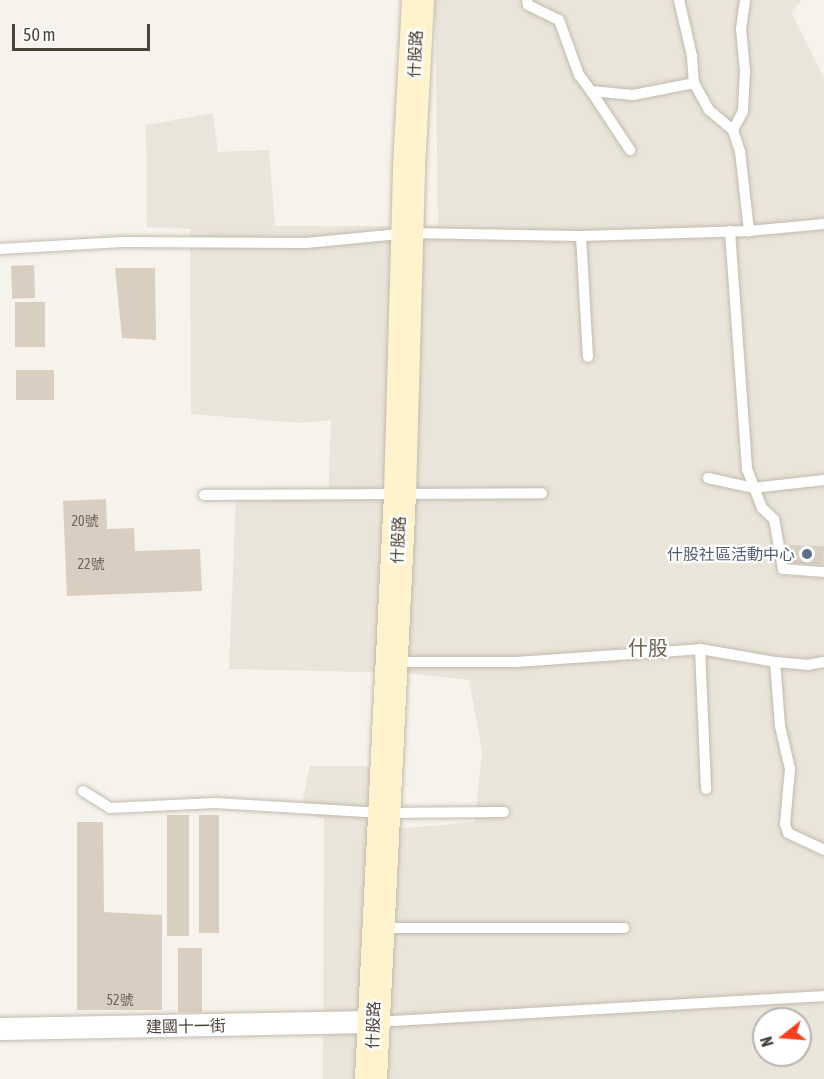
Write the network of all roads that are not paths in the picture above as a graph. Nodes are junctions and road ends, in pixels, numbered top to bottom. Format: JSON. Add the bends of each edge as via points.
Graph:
{"nodes":[{"id":1,"x":418,"y":0,"type":"edge"},
{"id":2,"x":527,"y":0,"type":"edge"},
{"id":3,"x":679,"y":0,"type":"edge"},
{"id":4,"x":745,"y":0,"type":"edge"},
{"id":5,"x":694,"y":83,"type":"junction"},
{"id":6,"x":591,"y":91,"type":"junction"},
{"id":7,"x":733,"y":130,"type":"junction"},
{"id":8,"x":630,"y":150,"type":"dead end"},
{"id":9,"x":824,"y":224,"type":"edge"},
{"id":10,"x":730,"y":231,"type":"junction"},
{"id":11,"x":749,"y":231,"type":"junction"},
{"id":12,"x":410,"y":233,"type":"junction"},
{"id":13,"x":581,"y":236,"type":"junction"},
{"id":14,"x":0,"y":249,"type":"edge"},
{"id":15,"x":588,"y":357,"type":"dead end"},
{"id":16,"x":708,"y":478,"type":"dead end"},
{"id":17,"x":824,"y":480,"type":"edge"},
{"id":18,"x":753,"y":488,"type":"junction"},
{"id":19,"x":542,"y":493,"type":"dead end"},
{"id":20,"x":204,"y":495,"type":"dead end"},
{"id":21,"x":400,"y":495,"type":"junction"},
{"id":22,"x":824,"y":572,"type":"edge"},
{"id":23,"x":700,"y":649,"type":"junction"},
{"id":24,"x":390,"y":662,"type":"junction"},
{"id":25,"x":775,"y":662,"type":"junction"},
{"id":26,"x":824,"y":662,"type":"edge"},
{"id":27,"x":706,"y":789,"type":"dead end"},
{"id":28,"x":83,"y":791,"type":"dead end"},
{"id":29,"x":504,"y":812,"type":"dead end"},
{"id":30,"x":383,"y":813,"type":"junction"},
{"id":31,"x":824,"y":850,"type":"edge"},
{"id":32,"x":377,"y":928,"type":"junction"},
{"id":33,"x":624,"y":928,"type":"dead end"},
{"id":34,"x":824,"y":996,"type":"edge"},
{"id":35,"x":373,"y":1022,"type":"junction"},
{"id":36,"x":0,"y":1029,"type":"edge"},
{"id":37,"x":371,"y":1079,"type":"edge"}],
"edges":[{"from":1,"to":12,"type":"street","name":"什股路","via":[[409,167]]},
{"from":2,"to":6,"type":"lane","via":[[542,14],[559,20],[579,75]]},
{"from":3,"to":5,"type":"lane"},
{"from":4,"to":7,"type":"lane","via":[[741,28],[743,111]]},
{"from":5,"to":6,"type":"lane","via":[[633,95]]},
{"from":5,"to":7,"type":"lane","via":[[709,110]]},
{"from":6,"to":8,"type":"lane"},
{"from":7,"to":11,"type":"lane","via":[[740,151]]},
{"from":9,"to":11,"type":"lane"},
{"from":10,"to":11,"type":"lane"},
{"from":10,"to":13,"type":"lane"},
{"from":10,"to":18,"type":"lane","via":[[747,469]]},
{"from":12,"to":13,"type":"lane"},
{"from":12,"to":14,"type":"lane","via":[[306,243],[122,242]]},
{"from":12,"to":21,"type":"street","name":"什股路"},
{"from":13,"to":15,"type":"lane"},
{"from":16,"to":18,"type":"lane"},
{"from":17,"to":18,"type":"lane"},
{"from":18,"to":22,"type":"lane","via":[[762,508],[774,519],[783,569]]},
{"from":19,"to":21,"type":"lane"},
{"from":20,"to":21,"type":"lane"},
{"from":21,"to":24,"type":"street","name":"什股路"},
{"from":23,"to":24,"type":"lane","via":[[516,662]]},
{"from":23,"to":25,"type":"lane"},
{"from":23,"to":27,"type":"lane"},
{"from":24,"to":30,"type":"street","name":"什股路"},
{"from":25,"to":26,"type":"lane"},
{"from":25,"to":31,"type":"lane","via":[[780,726],[790,769],[785,824],[788,833]]},
{"from":28,"to":30,"type":"lane","via":[[110,808],[215,803]]},
{"from":29,"to":30,"type":"lane"},
{"from":30,"to":32,"type":"street","name":"什股路"},
{"from":32,"to":33,"type":"lane"},
{"from":32,"to":35,"type":"street","name":"什股路"},
{"from":34,"to":35,"type":"lane"},
{"from":35,"to":36,"type":"street","name":"建國十一街"},
{"from":35,"to":37,"type":"street","name":"什股路"}]}
